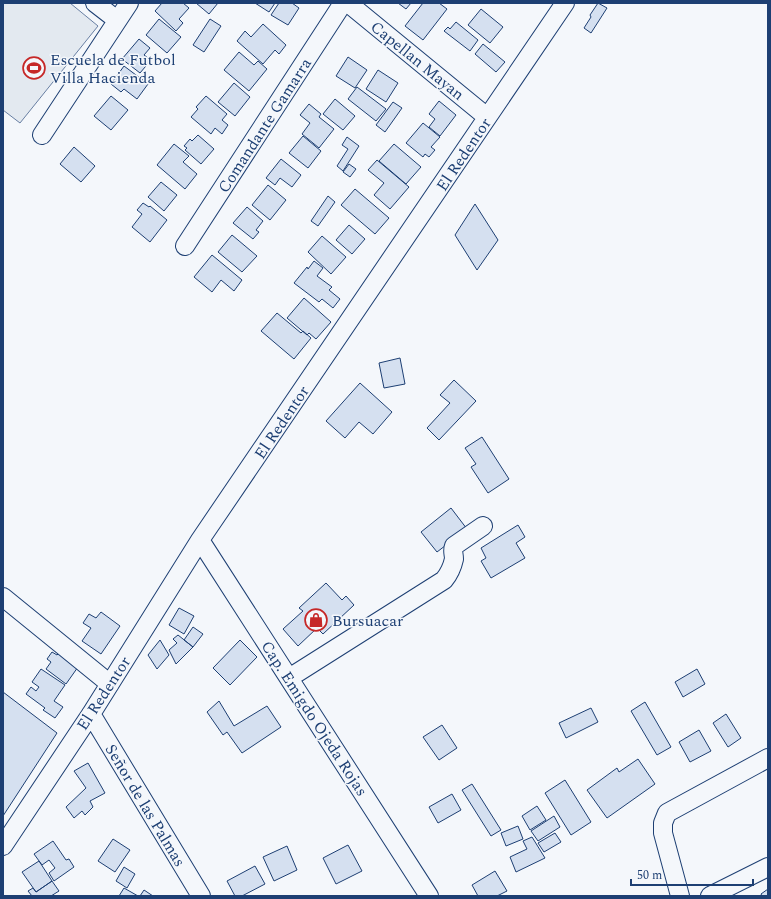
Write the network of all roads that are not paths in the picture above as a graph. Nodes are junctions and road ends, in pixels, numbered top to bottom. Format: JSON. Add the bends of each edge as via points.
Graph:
{"nodes":[{"id":1,"x":95,"y":3,"type":"edge"},
{"id":2,"x":129,"y":3,"type":"edge"},
{"id":3,"x":343,"y":3,"type":"edge"},
{"id":4,"x":348,"y":3,"type":"edge"},
{"id":5,"x":565,"y":3,"type":"edge"},
{"id":6,"x":117,"y":20,"type":"junction"},
{"id":7,"x":487,"y":117,"type":"junction"},
{"id":8,"x":42,"y":135,"type":"dead end"},
{"id":9,"x":185,"y":246,"type":"dead end"},
{"id":10,"x":482,"y":526,"type":"dead end"},
{"id":11,"x":200,"y":540,"type":"junction"},
{"id":12,"x":3,"y":597,"type":"edge"},
{"id":13,"x":289,"y":678,"type":"junction"},
{"id":14,"x":110,"y":684,"type":"junction"},
{"id":15,"x":90,"y":714,"type":"junction"},
{"id":16,"x":768,"y":758,"type":"edge"},
{"id":17,"x":3,"y":846,"type":"edge"},
{"id":18,"x":768,"y":867,"type":"edge"},
{"id":19,"x":201,"y":896,"type":"edge"},
{"id":20,"x":430,"y":896,"type":"edge"},
{"id":21,"x":680,"y":896,"type":"edge"},
{"id":22,"x":710,"y":896,"type":"edge"}],
"edges":[{"from":1,"to":6,"type":"street"},
{"from":2,"to":6,"type":"street"},
{"from":3,"to":9,"type":"street","name":"Comandante Gamarra"},
{"from":4,"to":7,"type":"street","name":"Capellan Mayan"},
{"from":5,"to":7,"type":"street","name":"El Redentor"},
{"from":6,"to":8,"type":"street"},
{"from":7,"to":11,"type":"street","name":"El Redentor"},
{"from":10,"to":13,"type":"street","via":[[454,546],[450,573],[444,580]]},
{"from":11,"to":13,"type":"street","name":"Cap. Emigdo Ojeda Rojas"},
{"from":11,"to":14,"type":"street","name":"El Redentor"},
{"from":12,"to":14,"type":"street"},
{"from":13,"to":20,"type":"street","name":"Cap. Emigdo Ojeda Rojas"},
{"from":14,"to":15,"type":"street","name":"El Redentor"},
{"from":15,"to":17,"type":"street","name":"El Redentor"},
{"from":15,"to":19,"type":"street","name":"Señor de las Palmas"},
{"from":16,"to":21,"type":"street","via":[[667,813],[663,833]]},
{"from":18,"to":22,"type":"street"}]}
